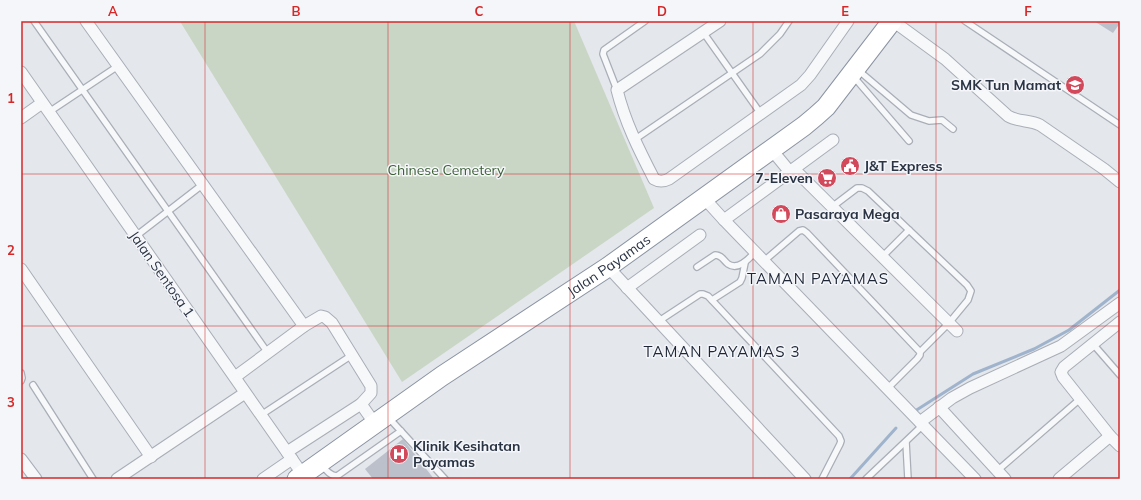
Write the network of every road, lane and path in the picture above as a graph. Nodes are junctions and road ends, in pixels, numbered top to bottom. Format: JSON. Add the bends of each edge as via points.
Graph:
{"nodes":[{"id":1,"x":34,"y":21,"type":"edge"},
{"id":2,"x":86,"y":21,"type":"edge"},
{"id":3,"x":645,"y":21,"type":"edge"},
{"id":4,"x":720,"y":21,"type":"edge"},
{"id":5,"x":789,"y":21,"type":"edge"},
{"id":6,"x":848,"y":21,"type":"edge"},
{"id":7,"x":965,"y":21,"type":"edge"},
{"id":8,"x":890,"y":22,"type":"edge"},
{"id":9,"x":703,"y":32,"type":"junction"},
{"id":10,"x":118,"y":66,"type":"junction"},
{"id":11,"x":854,"y":71,"type":"junction"},
{"id":12,"x":21,"y":72,"type":"edge"},
{"id":13,"x":732,"y":73,"type":"junction"},
{"id":14,"x":82,"y":90,"type":"junction"},
{"id":15,"x":617,"y":90,"type":"junction"},
{"id":16,"x":46,"y":107,"type":"junction"},
{"id":17,"x":761,"y":114,"type":"junction"},
{"id":18,"x":21,"y":118,"type":"edge"},
{"id":19,"x":1120,"y":125,"type":"edge"},
{"id":20,"x":953,"y":129,"type":"dead end"},
{"id":21,"x":634,"y":140,"type":"junction"},
{"id":22,"x":833,"y":140,"type":"dead end"},
{"id":23,"x":909,"y":141,"type":"dead end"},
{"id":24,"x":771,"y":149,"type":"junction"},
{"id":25,"x":792,"y":170,"type":"junction"},
{"id":26,"x":1120,"y":182,"type":"edge"},
{"id":27,"x":202,"y":185,"type":"junction"},
{"id":28,"x":704,"y":198,"type":"junction"},
{"id":29,"x":832,"y":207,"type":"junction"},
{"id":30,"x":168,"y":211,"type":"junction"},
{"id":31,"x":724,"y":220,"type":"junction"},
{"id":32,"x":909,"y":230,"type":"junction"},
{"id":33,"x":700,"y":235,"type":"dead end"},
{"id":34,"x":136,"y":236,"type":"junction"},
{"id":35,"x":755,"y":252,"type":"junction"},
{"id":36,"x":882,"y":257,"type":"junction"},
{"id":37,"x":764,"y":261,"type":"junction"},
{"id":38,"x":745,"y":263,"type":"junction"},
{"id":39,"x":608,"y":267,"type":"junction"},
{"id":40,"x":697,"y":267,"type":"dead end"},
{"id":41,"x":21,"y":269,"type":"edge"},
{"id":42,"x":627,"y":288,"type":"junction"},
{"id":43,"x":712,"y":300,"type":"junction"},
{"id":44,"x":1120,"y":303,"type":"edge"},
{"id":45,"x":659,"y":322,"type":"junction"},
{"id":46,"x":1120,"y":322,"type":"edge"},
{"id":47,"x":304,"y":326,"type":"junction"},
{"id":48,"x":953,"y":327,"type":"junction"},
{"id":49,"x":1093,"y":344,"type":"junction"},
{"id":50,"x":1061,"y":346,"type":"junction"},
{"id":51,"x":920,"y":352,"type":"junction"},
{"id":52,"x":268,"y":353,"type":"junction"},
{"id":53,"x":352,"y":355,"type":"junction"},
{"id":54,"x":1068,"y":364,"type":"junction"},
{"id":55,"x":21,"y":373,"type":"edge"},
{"id":56,"x":1120,"y":375,"type":"edge"},
{"id":57,"x":235,"y":378,"type":"junction"},
{"id":58,"x":21,"y":381,"type":"edge"},
{"id":59,"x":33,"y":385,"type":"dead end"},
{"id":60,"x":887,"y":389,"type":"junction"},
{"id":61,"x":245,"y":393,"type":"junction"},
{"id":62,"x":1080,"y":399,"type":"junction"},
{"id":63,"x":361,"y":404,"type":"junction"},
{"id":64,"x":939,"y":407,"type":"junction"},
{"id":65,"x":261,"y":415,"type":"junction"},
{"id":66,"x":381,"y":420,"type":"junction"},
{"id":67,"x":922,"y":423,"type":"junction"},
{"id":68,"x":401,"y":431,"type":"junction"},
{"id":69,"x":1110,"y":436,"type":"junction"},
{"id":70,"x":906,"y":442,"type":"junction"},
{"id":71,"x":1120,"y":446,"type":"edge"},
{"id":72,"x":290,"y":456,"type":"junction"},
{"id":73,"x":151,"y":457,"type":"junction"},
{"id":74,"x":21,"y":459,"type":"edge"},
{"id":75,"x":997,"y":470,"type":"junction"},
{"id":76,"x":308,"y":473,"type":"edge"},
{"id":77,"x":36,"y":479,"type":"edge"},
{"id":78,"x":93,"y":479,"type":"edge"},
{"id":79,"x":117,"y":479,"type":"edge"},
{"id":80,"x":263,"y":479,"type":"edge"},
{"id":81,"x":445,"y":479,"type":"edge"},
{"id":82,"x":805,"y":479,"type":"edge"},
{"id":83,"x":822,"y":479,"type":"edge"},
{"id":84,"x":866,"y":479,"type":"edge"},
{"id":85,"x":908,"y":479,"type":"edge"},
{"id":86,"x":975,"y":479,"type":"edge"},
{"id":87,"x":1005,"y":479,"type":"edge"},
{"id":88,"x":1059,"y":479,"type":"edge"}],
"edges":[{"from":1,"to":14,"type":"lane"},
{"from":2,"to":10,"type":"street"},
{"from":3,"to":15,"type":"lane","via":[[603,52]]},
{"from":4,"to":9,"type":"street"},
{"from":5,"to":13,"type":"lane","via":[[764,50]]},
{"from":6,"to":17,"type":"street","via":[[801,85]]},
{"from":7,"to":19,"type":"lane"},
{"from":8,"to":11,"type":"highway","name":"Jalan Payamas"},
{"from":8,"to":26,"type":"street","via":[[946,59],[1012,119],[1035,123]]},
{"from":9,"to":13,"type":"lane"},
{"from":9,"to":15,"type":"street"},
{"from":10,"to":14,"type":"lane"},
{"from":10,"to":27,"type":"street"},
{"from":11,"to":20,"type":"lane","via":[[911,115],[931,121],[942,120]]},
{"from":11,"to":23,"type":"lane"},
{"from":11,"to":24,"type":"highway","name":"Jalan Payamas","via":[[816,116]]},
{"from":12,"to":16,"type":"street","name":"Jalan Sentosa 1"},
{"from":13,"to":17,"type":"lane"},
{"from":13,"to":21,"type":"lane"},
{"from":14,"to":16,"type":"lane"},
{"from":14,"to":30,"type":"lane"},
{"from":15,"to":21,"type":"street","via":[[621,108]]},
{"from":16,"to":18,"type":"street"},
{"from":16,"to":34,"type":"street","name":"Jalan Sentosa 1"},
{"from":17,"to":21,"type":"street","via":[[665,181],[654,179]]},
{"from":22,"to":25,"type":"street"},
{"from":24,"to":25,"type":"street"},
{"from":24,"to":28,"type":"highway","name":"Jalan Payamas"},
{"from":25,"to":29,"type":"street"},
{"from":25,"to":31,"type":"street"},
{"from":27,"to":30,"type":"lane"},
{"from":27,"to":47,"type":"street"},
{"from":28,"to":31,"type":"street"},
{"from":28,"to":39,"type":"highway","name":"Jalan Payamas"},
{"from":29,"to":32,"type":"lane","via":[[857,188],[862,188]]},
{"from":29,"to":36,"type":"street"},
{"from":30,"to":34,"type":"lane"},
{"from":30,"to":52,"type":"lane"},
{"from":31,"to":35,"type":"street"},
{"from":32,"to":36,"type":"lane"},
{"from":32,"to":48,"type":"lane","via":[[971,291]]},
{"from":33,"to":42,"type":"street"},
{"from":34,"to":57,"type":"street","name":"Jalan Sentosa 1"},
{"from":35,"to":37,"type":"street"},
{"from":35,"to":38,"type":"lane"},
{"from":36,"to":48,"type":"street"},
{"from":37,"to":51,"type":"lane","via":[[799,231],[807,232]]},
{"from":37,"to":60,"type":"street"},
{"from":38,"to":40,"type":"lane","via":[[732,266],[715,255]]},
{"from":38,"to":43,"type":"lane","via":[[740,282]]},
{"from":39,"to":42,"type":"street"},
{"from":39,"to":66,"type":"highway","name":"Jalan Payamas","via":[[442,376]]},
{"from":41,"to":73,"type":"street"},
{"from":42,"to":45,"type":"street"},
{"from":43,"to":45,"type":"lane","via":[[706,294],[700,294]]},
{"from":43,"to":83,"type":"lane","via":[[839,436],[840,444]]},
{"from":44,"to":50,"type":"street"},
{"from":45,"to":82,"type":"street"},
{"from":46,"to":49,"type":"street"},
{"from":47,"to":52,"type":"street"},
{"from":47,"to":53,"type":"street","via":[[321,316],[325,317],[338,331]]},
{"from":48,"to":51,"type":"lane"},
{"from":49,"to":54,"type":"street"},
{"from":49,"to":56,"type":"lane"},
{"from":50,"to":54,"type":"street"},
{"from":50,"to":64,"type":"street","via":[[970,388]]},
{"from":51,"to":60,"type":"lane","via":[[917,359]]},
{"from":52,"to":57,"type":"street"},
{"from":53,"to":63,"type":"street","via":[[371,386],[371,393]]},
{"from":53,"to":65,"type":"lane"},
{"from":54,"to":62,"type":"street","via":[[1062,369],[1061,375]]},
{"from":55,"to":58,"type":"lane"},
{"from":57,"to":61,"type":"street","name":"Jalan Sentosa 1"},
{"from":59,"to":78,"type":"lane"},
{"from":60,"to":67,"type":"street"},
{"from":61,"to":65,"type":"street","name":"Jalan Sentosa 1"},
{"from":61,"to":73,"type":"street"},
{"from":62,"to":69,"type":"street"},
{"from":62,"to":75,"type":"lane"},
{"from":63,"to":66,"type":"street"},
{"from":63,"to":72,"type":"street"},
{"from":64,"to":67,"type":"street"},
{"from":64,"to":75,"type":"street"},
{"from":65,"to":72,"type":"street","name":"Jalan Sentosa 1"},
{"from":66,"to":68,"type":"lane"},
{"from":66,"to":76,"type":"highway","name":"Jalan Payamas"},
{"from":67,"to":70,"type":"lane"},
{"from":67,"to":86,"type":"street"},
{"from":68,"to":76,"type":"lane","via":[[340,475]]},
{"from":68,"to":81,"type":"lane"},
{"from":69,"to":71,"type":"street"},
{"from":69,"to":88,"type":"street"},
{"from":70,"to":84,"type":"lane"},
{"from":70,"to":85,"type":"lane"},
{"from":72,"to":76,"type":"street","name":"Jalan Sentosa 1"},
{"from":72,"to":80,"type":"street"},
{"from":73,"to":79,"type":"street"},
{"from":74,"to":77,"type":"street"},
{"from":75,"to":87,"type":"street"}]}
